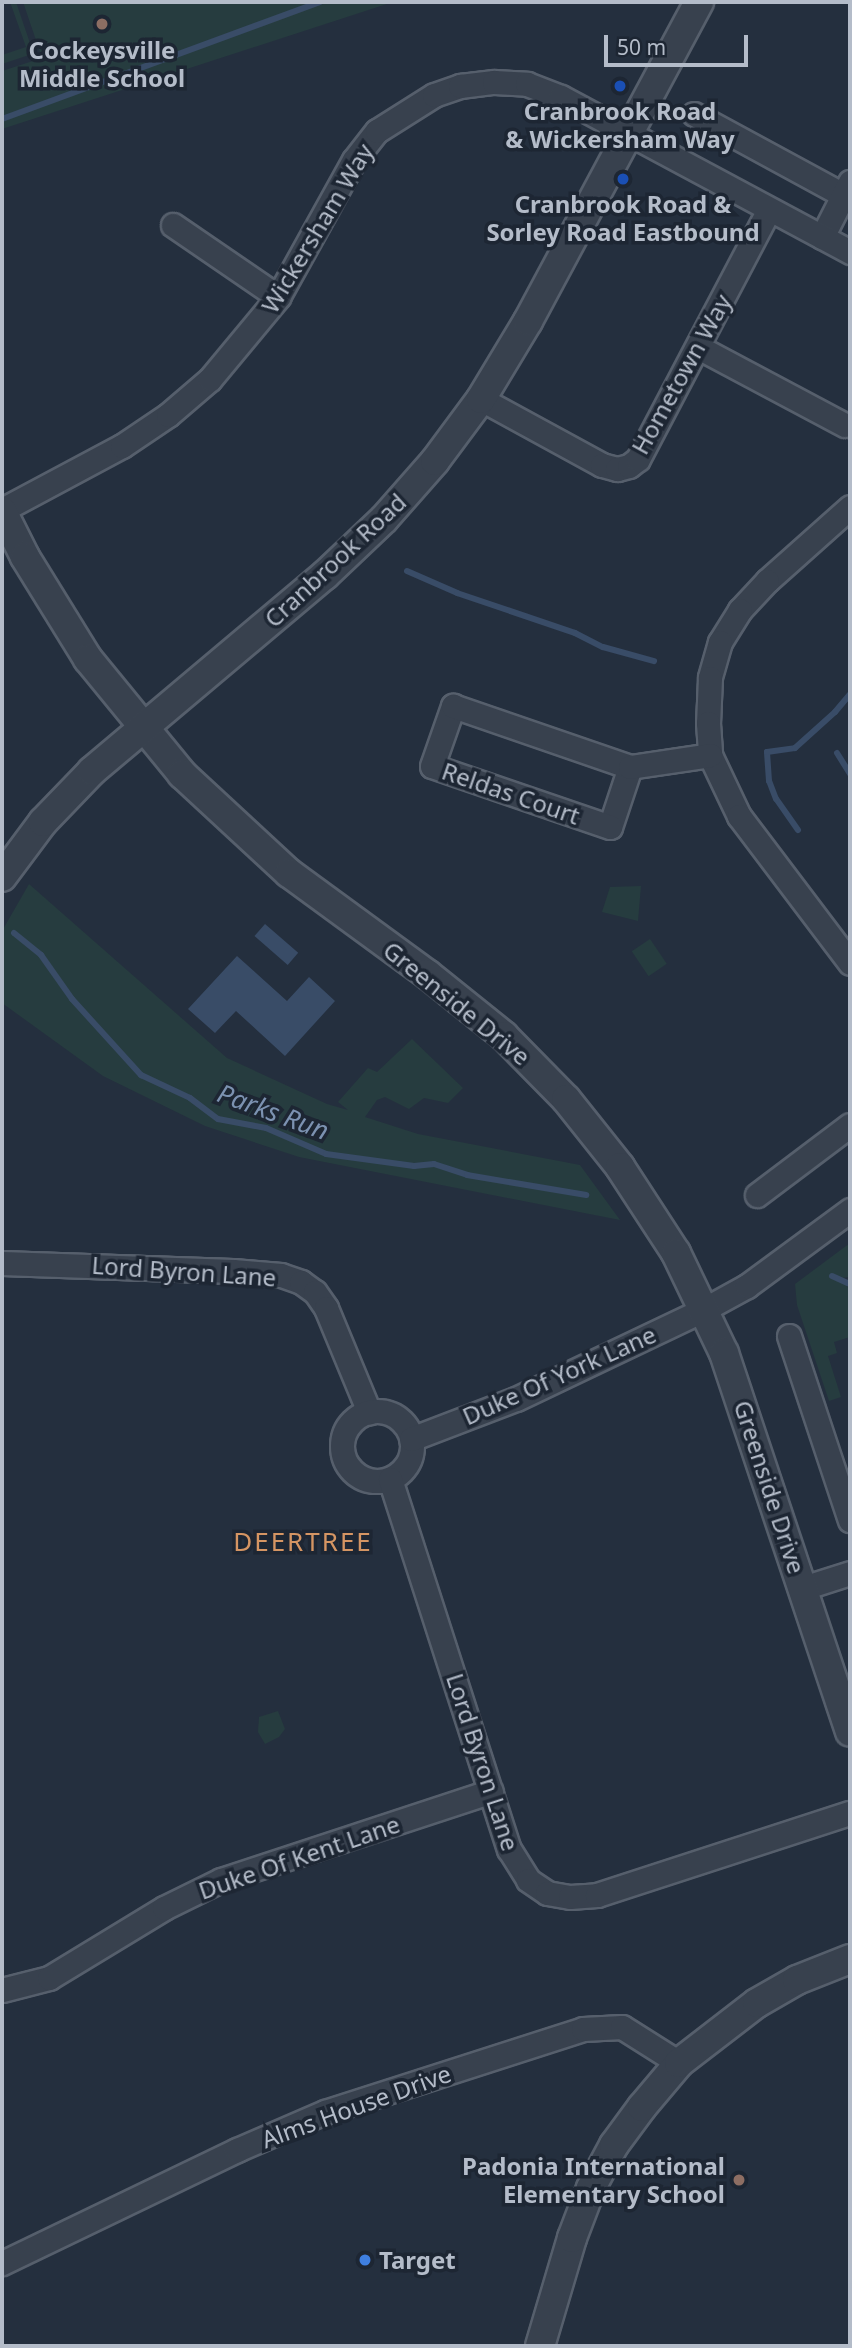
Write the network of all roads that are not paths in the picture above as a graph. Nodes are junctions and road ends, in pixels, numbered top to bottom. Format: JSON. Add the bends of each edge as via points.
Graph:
{"nodes":[{"id":1,"x":699,"y":2,"type":"edge"},
{"id":2,"x":694,"y":114,"type":"dead end"},
{"id":3,"x":629,"y":133,"type":"junction"},
{"id":4,"x":847,"y":188,"type":"edge"},
{"id":5,"x":769,"y":209,"type":"junction"},
{"id":6,"x":173,"y":225,"type":"dead end"},
{"id":7,"x":822,"y":237,"type":"junction"},
{"id":8,"x":850,"y":252,"type":"edge"},
{"id":9,"x":278,"y":297,"type":"junction"},
{"id":10,"x":698,"y":347,"type":"junction"},
{"id":11,"x":481,"y":399,"type":"junction"},
{"id":12,"x":845,"y":425,"type":"dead end"},
{"id":13,"x":850,"y":507,"type":"edge"},
{"id":14,"x":2,"y":510,"type":"edge"},
{"id":15,"x":141,"y":726,"type":"junction"},
{"id":16,"x":710,"y":755,"type":"junction"},
{"id":17,"x":630,"y":767,"type":"junction"},
{"id":18,"x":2,"y":877,"type":"edge"},
{"id":19,"x":850,"y":963,"type":"edge"},
{"id":20,"x":850,"y":1125,"type":"edge"},
{"id":21,"x":757,"y":1195,"type":"dead end"},
{"id":22,"x":850,"y":1210,"type":"edge"},
{"id":23,"x":2,"y":1263,"type":"edge"},
{"id":24,"x":705,"y":1309,"type":"junction"},
{"id":25,"x":789,"y":1336,"type":"dead end"},
{"id":26,"x":369,"y":1412,"type":"junction"},
{"id":27,"x":411,"y":1439,"type":"junction"},
{"id":28,"x":390,"y":1479,"type":"junction"},
{"id":29,"x":850,"y":1520,"type":"edge"},
{"id":30,"x":850,"y":1573,"type":"edge"},
{"id":31,"x":803,"y":1588,"type":"junction"},
{"id":32,"x":850,"y":1732,"type":"edge"},
{"id":33,"x":491,"y":1791,"type":"junction"},
{"id":34,"x":850,"y":1813,"type":"edge"},
{"id":35,"x":850,"y":1959,"type":"edge"},
{"id":36,"x":2,"y":1990,"type":"edge"},
{"id":37,"x":679,"y":2063,"type":"junction"},
{"id":38,"x":2,"y":2263,"type":"edge"},
{"id":39,"x":540,"y":2346,"type":"edge"}],
"edges":[{"from":1,"to":3,"type":"street","name":"Cranbrook Road"},
{"from":2,"to":4,"type":"street"},
{"from":3,"to":5,"type":"street","name":"Wickersham Way"},
{"from":3,"to":9,"type":"street","name":"Wickersham Way","via":[[527,84],[460,86],[434,95],[377,131],[354,160]]},
{"from":3,"to":11,"type":"street","name":"Cranbrook Road"},
{"from":4,"to":7,"type":"street"},
{"from":5,"to":7,"type":"street","name":"Wickersham Way"},
{"from":5,"to":10,"type":"street","name":"Hometown Way"},
{"from":6,"to":9,"type":"street"},
{"from":7,"to":8,"type":"street","name":"Wickersham Way"},
{"from":9,"to":14,"type":"street","name":"Wickersham Way","via":[[244,342],[167,415],[122,446]]},
{"from":10,"to":11,"type":"street","name":"Hometown Way","via":[[638,459],[617,469]]},
{"from":10,"to":12,"type":"street"},
{"from":11,"to":15,"type":"street","name":"Cranbrook Road","via":[[410,491],[354,549]]},
{"from":13,"to":16,"type":"street","via":[[767,581],[740,610],[720,642],[710,678]]},
{"from":14,"to":15,"type":"street","name":"Greenside Drive","via":[[56,611]]},
{"from":15,"to":18,"type":"street","name":"Cranbrook Road","via":[[69,793]]},
{"from":15,"to":24,"type":"street","name":"Greenside Drive","via":[[182,774],[260,848],[470,1007],[536,1067],[620,1167],[676,1253]]},
{"from":16,"to":17,"type":"street","name":"Reldas Court"},
{"from":16,"to":19,"type":"street","via":[[723,788],[754,840]]},
{"from":17,"to":17,"type":"street","name":"Reldas Court","via":[[610,827],[432,766],[453,706]]},
{"from":20,"to":21,"type":"street"},
{"from":22,"to":24,"type":"street","name":"Duke Of York Lane","via":[[747,1286]]},
{"from":23,"to":26,"type":"street","name":"Lord Byron Lane","via":[[233,1270],[301,1282],[326,1308]]},
{"from":24,"to":27,"type":"street","name":"Duke Of York Lane","via":[[516,1399]]},
{"from":24,"to":31,"type":"street","name":"Greenside Drive","via":[[736,1383]]},
{"from":25,"to":29,"type":"street"},
{"from":26,"to":27,"type":"street","via":[[392,1415]]},
{"from":26,"to":28,"type":"street","via":[[346,1429],[344,1459],[361,1478]]},
{"from":27,"to":28,"type":"street","via":[[408,1462]]},
{"from":28,"to":33,"type":"street","name":"Lord Byron Lane"},
{"from":30,"to":31,"type":"street"},
{"from":31,"to":32,"type":"street","name":"Greenside Drive"},
{"from":33,"to":34,"type":"street","name":"Lord Byron Lane","via":[[509,1849],[528,1880],[547,1893],[570,1897],[597,1895]]},
{"from":33,"to":36,"type":"street","name":"Duke Of Kent Lane","via":[[221,1880],[164,1908],[49,1978]]},
{"from":35,"to":37,"type":"street","via":[[797,1980],[757,2003]]},
{"from":37,"to":38,"type":"street","name":"Alms House Drive","via":[[622,2027],[583,2029],[325,2112]]},
{"from":37,"to":39,"type":"street","via":[[614,2146],[591,2188]]}]}
